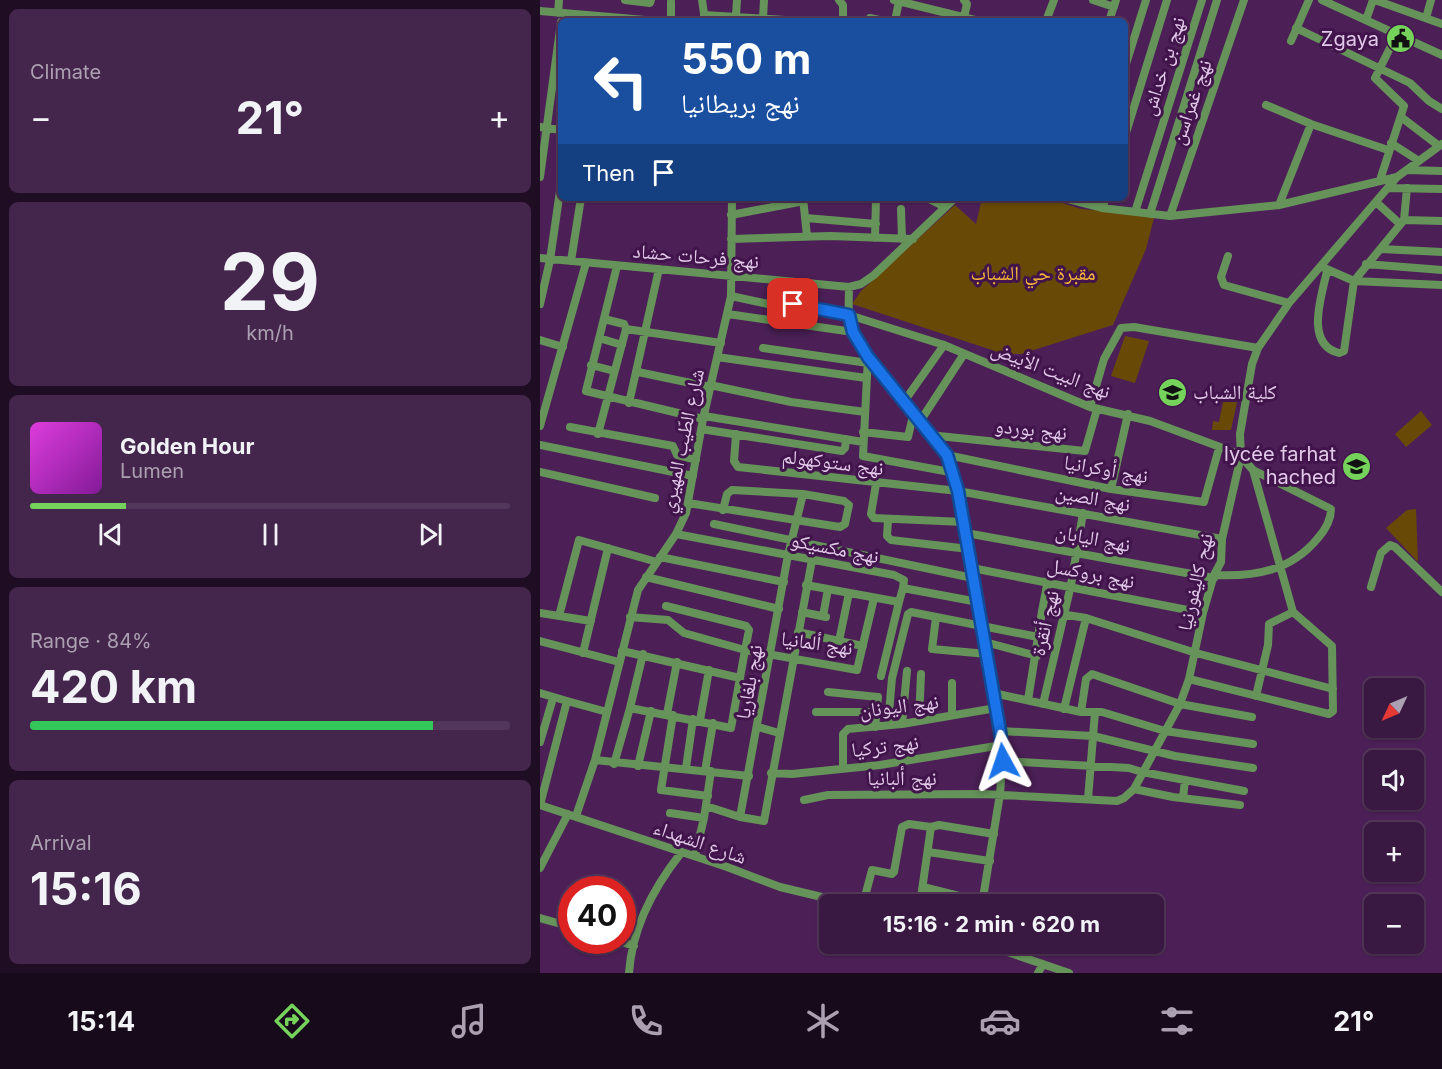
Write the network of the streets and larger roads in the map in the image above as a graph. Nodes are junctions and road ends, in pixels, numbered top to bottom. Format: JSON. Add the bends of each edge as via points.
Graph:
{"nodes":[{"id":1,"x":559,"y":0,"type":"edge"},
{"id":2,"x":625,"y":0,"type":"edge"},
{"id":3,"x":651,"y":0,"type":"edge"},
{"id":4,"x":702,"y":0,"type":"edge"},
{"id":5,"x":737,"y":0,"type":"edge"},
{"id":6,"x":764,"y":0,"type":"edge"},
{"id":7,"x":839,"y":0,"type":"edge"},
{"id":8,"x":964,"y":0,"type":"edge"},
{"id":9,"x":1093,"y":0,"type":"edge"},
{"id":10,"x":1146,"y":0,"type":"edge"},
{"id":11,"x":1167,"y":0,"type":"edge"},
{"id":12,"x":1202,"y":0,"type":"edge"},
{"id":13,"x":1217,"y":0,"type":"edge"},
{"id":14,"x":1244,"y":0,"type":"edge"},
{"id":15,"x":1309,"y":0,"type":"edge"},
{"id":16,"x":1322,"y":0,"type":"edge"},
{"id":17,"x":1374,"y":0,"type":"edge"},
{"id":18,"x":1431,"y":0,"type":"edge"},
{"id":19,"x":897,"y":1,"type":"edge"},
{"id":20,"x":1052,"y":1,"type":"edge"},
{"id":21,"x":671,"y":2,"type":"dead end"},
{"id":22,"x":1336,"y":3,"type":"edge"},
{"id":23,"x":1115,"y":4,"type":"edge"},
{"id":24,"x":1398,"y":4,"type":"edge"},
{"id":25,"x":932,"y":9,"type":"junction"},
{"id":26,"x":540,"y":11,"type":"edge"},
{"id":27,"x":736,"y":16,"type":"junction"},
{"id":28,"x":561,"y":17,"type":"edge"},
{"id":29,"x":950,"y":17,"type":"edge"},
{"id":30,"x":964,"y":17,"type":"junction"},
{"id":31,"x":597,"y":18,"type":"edge"},
{"id":32,"x":671,"y":18,"type":"edge"},
{"id":33,"x":705,"y":18,"type":"edge"},
{"id":34,"x":763,"y":18,"type":"joint"},
{"id":35,"x":843,"y":18,"type":"edge"},
{"id":36,"x":895,"y":18,"type":"edge"},
{"id":37,"x":930,"y":18,"type":"edge"},
{"id":38,"x":968,"y":18,"type":"edge"},
{"id":39,"x":1047,"y":18,"type":"edge"},
{"id":40,"x":1426,"y":18,"type":"junction"},
{"id":41,"x":1366,"y":20,"type":"junction"},
{"id":42,"x":1442,"y":24,"type":"edge"},
{"id":43,"x":1296,"y":28,"type":"junction"},
{"id":44,"x":1397,"y":34,"type":"junction"},
{"id":45,"x":558,"y":36,"type":"edge"},
{"id":46,"x":1291,"y":41,"type":"dead end"},
{"id":47,"x":1442,"y":55,"type":"edge"},
{"id":48,"x":1128,"y":57,"type":"edge"},
{"id":49,"x":1380,"y":69,"type":"junction"},
{"id":50,"x":1266,"y":105,"type":"dead end"},
{"id":51,"x":1442,"y":109,"type":"edge"},
{"id":52,"x":1403,"y":113,"type":"junction"},
{"id":53,"x":1311,"y":124,"type":"junction"},
{"id":54,"x":1128,"y":126,"type":"edge"},
{"id":55,"x":544,"y":127,"type":"edge"},
{"id":56,"x":1441,"y":145,"type":"edge"},
{"id":57,"x":1390,"y":146,"type":"junction"},
{"id":58,"x":1419,"y":161,"type":"junction"},
{"id":59,"x":1406,"y":170,"type":"junction"},
{"id":60,"x":1442,"y":171,"type":"edge"},
{"id":61,"x":540,"y":177,"type":"edge"},
{"id":62,"x":1397,"y":177,"type":"junction"},
{"id":63,"x":1380,"y":180,"type":"junction"},
{"id":64,"x":1389,"y":188,"type":"junction"},
{"id":65,"x":1407,"y":188,"type":"junction"},
{"id":66,"x":1442,"y":189,"type":"edge"},
{"id":67,"x":559,"y":201,"type":"edge"},
{"id":68,"x":581,"y":201,"type":"edge"},
{"id":69,"x":732,"y":201,"type":"edge"},
{"id":70,"x":792,"y":201,"type":"edge"},
{"id":71,"x":804,"y":201,"type":"edge"},
{"id":72,"x":876,"y":201,"type":"edge"},
{"id":73,"x":933,"y":201,"type":"edge"},
{"id":74,"x":952,"y":201,"type":"edge"},
{"id":75,"x":1083,"y":201,"type":"edge"},
{"id":76,"x":1105,"y":201,"type":"edge"},
{"id":77,"x":1376,"y":202,"type":"junction"},
{"id":78,"x":768,"y":203,"type":"edge"},
{"id":79,"x":1279,"y":205,"type":"junction"},
{"id":80,"x":945,"y":207,"type":"junction"},
{"id":81,"x":1102,"y":208,"type":"junction"},
{"id":82,"x":901,"y":209,"type":"dead end"},
{"id":83,"x":1135,"y":212,"type":"junction"},
{"id":84,"x":1150,"y":214,"type":"junction"},
{"id":85,"x":731,"y":215,"type":"junction"},
{"id":86,"x":1170,"y":216,"type":"junction"},
{"id":87,"x":806,"y":219,"type":"junction"},
{"id":88,"x":1442,"y":221,"type":"edge"},
{"id":89,"x":1402,"y":222,"type":"junction"},
{"id":90,"x":876,"y":224,"type":"junction"},
{"id":91,"x":807,"y":236,"type":"junction"},
{"id":92,"x":875,"y":238,"type":"junction"},
{"id":93,"x":731,"y":239,"type":"junction"},
{"id":94,"x":913,"y":239,"type":"junction"},
{"id":95,"x":903,"y":240,"type":"junction"},
{"id":96,"x":1381,"y":249,"type":"junction"},
{"id":97,"x":1442,"y":252,"type":"edge"},
{"id":98,"x":1228,"y":256,"type":"dead end"},
{"id":99,"x":540,"y":258,"type":"edge"},
{"id":100,"x":550,"y":260,"type":"junction"},
{"id":101,"x":571,"y":261,"type":"junction"},
{"id":102,"x":586,"y":263,"type":"junction"},
{"id":103,"x":1366,"y":264,"type":"junction"},
{"id":104,"x":617,"y":266,"type":"junction"},
{"id":105,"x":1324,"y":268,"type":"junction"},
{"id":106,"x":659,"y":269,"type":"junction"},
{"id":107,"x":1442,"y":270,"type":"edge"},
{"id":108,"x":732,"y":276,"type":"junction"},
{"id":109,"x":1354,"y":280,"type":"junction"},
{"id":110,"x":1442,"y":285,"type":"edge"},
{"id":111,"x":849,"y":287,"type":"junction"},
{"id":112,"x":731,"y":296,"type":"junction"},
{"id":113,"x":1289,"y":303,"type":"junction"},
{"id":114,"x":540,"y":304,"type":"edge"},
{"id":115,"x":728,"y":314,"type":"junction"},
{"id":116,"x":849,"y":315,"type":"junction"},
{"id":117,"x":604,"y":319,"type":"junction"},
{"id":118,"x":626,"y":329,"type":"junction"},
{"id":119,"x":646,"y":332,"type":"junction"},
{"id":120,"x":853,"y":332,"type":"junction"},
{"id":121,"x":599,"y":338,"type":"junction"},
{"id":122,"x":540,"y":340,"type":"edge"},
{"id":123,"x":720,"y":343,"type":"junction"},
{"id":124,"x":622,"y":345,"type":"junction"},
{"id":125,"x":944,"y":345,"type":"junction"},
{"id":126,"x":563,"y":348,"type":"junction"},
{"id":127,"x":763,"y":348,"type":"dead end"},
{"id":128,"x":1258,"y":348,"type":"junction"},
{"id":129,"x":964,"y":354,"type":"junction"},
{"id":130,"x":717,"y":357,"type":"junction"},
{"id":131,"x":868,"y":360,"type":"junction"},
{"id":132,"x":591,"y":365,"type":"junction"},
{"id":133,"x":614,"y":371,"type":"junction"},
{"id":134,"x":638,"y":372,"type":"junction"},
{"id":135,"x":866,"y":378,"type":"junction"},
{"id":136,"x":710,"y":386,"type":"junction"},
{"id":137,"x":607,"y":397,"type":"junction"},
{"id":138,"x":629,"y":403,"type":"junction"},
{"id":139,"x":903,"y":403,"type":"junction"},
{"id":140,"x":1093,"y":408,"type":"junction"},
{"id":141,"x":865,"y":412,"type":"junction"},
{"id":142,"x":1128,"y":414,"type":"junction"},
{"id":143,"x":916,"y":420,"type":"junction"},
{"id":144,"x":703,"y":421,"type":"junction"},
{"id":145,"x":540,"y":426,"type":"edge"},
{"id":146,"x":570,"y":428,"type":"dead end"},
{"id":147,"x":864,"y":432,"type":"junction"},
{"id":148,"x":598,"y":434,"type":"junction"},
{"id":149,"x":736,"y":434,"type":"junction"},
{"id":150,"x":929,"y":435,"type":"junction"},
{"id":151,"x":846,"y":439,"type":"junction"},
{"id":152,"x":863,"y":442,"type":"junction"},
{"id":153,"x":540,"y":445,"type":"edge"},
{"id":154,"x":1219,"y":448,"type":"junction"},
{"id":155,"x":947,"y":455,"type":"junction"},
{"id":156,"x":1241,"y":456,"type":"junction"},
{"id":157,"x":696,"y":460,"type":"junction"},
{"id":158,"x":1253,"y":470,"type":"junction"},
{"id":159,"x":540,"y":472,"type":"edge"},
{"id":160,"x":950,"y":472,"type":"junction"},
{"id":161,"x":693,"y":476,"type":"junction"},
{"id":162,"x":876,"y":484,"type":"junction"},
{"id":163,"x":1111,"y":489,"type":"junction"},
{"id":164,"x":958,"y":491,"type":"junction"},
{"id":165,"x":803,"y":494,"type":"junction"},
{"id":166,"x":655,"y":498,"type":"dead end"},
{"id":167,"x":688,"y":503,"type":"junction"},
{"id":168,"x":723,"y":510,"type":"junction"},
{"id":169,"x":1083,"y":513,"type":"junction"},
{"id":170,"x":797,"y":519,"type":"junction"},
{"id":171,"x":888,"y":520,"type":"junction"},
{"id":172,"x":963,"y":522,"type":"junction"},
{"id":173,"x":714,"y":524,"type":"dead end"},
{"id":174,"x":966,"y":533,"type":"junction"},
{"id":175,"x":676,"y":534,"type":"junction"},
{"id":176,"x":792,"y":539,"type":"junction"},
{"id":177,"x":1222,"y":539,"type":"junction"},
{"id":178,"x":608,"y":548,"type":"junction"},
{"id":179,"x":969,"y":549,"type":"junction"},
{"id":180,"x":1075,"y":552,"type":"junction"},
{"id":181,"x":788,"y":555,"type":"junction"},
{"id":182,"x":658,"y":560,"type":"junction"},
{"id":183,"x":812,"y":560,"type":"junction"},
{"id":184,"x":972,"y":568,"type":"junction"},
{"id":185,"x":1279,"y":569,"type":"junction"},
{"id":186,"x":1214,"y":576,"type":"junction"},
{"id":187,"x":646,"y":577,"type":"junction"},
{"id":188,"x":973,"y":578,"type":"junction"},
{"id":189,"x":1048,"y":580,"type":"junction"},
{"id":190,"x":784,"y":582,"type":"junction"},
{"id":191,"x":807,"y":585,"type":"junction"},
{"id":192,"x":1071,"y":585,"type":"junction"},
{"id":193,"x":1371,"y":587,"type":"dead end"},
{"id":194,"x":903,"y":588,"type":"junction"},
{"id":195,"x":828,"y":589,"type":"junction"},
{"id":196,"x":1442,"y":592,"type":"edge"},
{"id":197,"x":849,"y":593,"type":"junction"},
{"id":198,"x":874,"y":598,"type":"junction"},
{"id":199,"x":899,"y":602,"type":"junction"},
{"id":200,"x":978,"y":603,"type":"junction"},
{"id":201,"x":666,"y":606,"type":"dead end"},
{"id":202,"x":779,"y":609,"type":"junction"},
{"id":203,"x":1042,"y":611,"type":"junction"},
{"id":204,"x":802,"y":612,"type":"junction"},
{"id":205,"x":1293,"y":612,"type":"junction"},
{"id":206,"x":540,"y":613,"type":"edge"},
{"id":207,"x":1203,"y":613,"type":"junction"},
{"id":208,"x":1063,"y":614,"type":"junction"},
{"id":209,"x":559,"y":616,"type":"junction"},
{"id":210,"x":630,"y":617,"type":"junction"},
{"id":211,"x":936,"y":617,"type":"junction"},
{"id":212,"x":1086,"y":618,"type":"junction"},
{"id":213,"x":591,"y":621,"type":"junction"},
{"id":214,"x":982,"y":626,"type":"junction"},
{"id":215,"x":798,"y":632,"type":"junction"},
{"id":216,"x":1038,"y":637,"type":"junction"},
{"id":217,"x":540,"y":641,"type":"edge"},
{"id":218,"x":839,"y":641,"type":"junction"},
{"id":219,"x":985,"y":642,"type":"junction"},
{"id":220,"x":863,"y":646,"type":"junction"},
{"id":221,"x":746,"y":650,"type":"junction"},
{"id":222,"x":622,"y":651,"type":"junction"},
{"id":223,"x":583,"y":653,"type":"junction"},
{"id":224,"x":1196,"y":653,"type":"junction"},
{"id":225,"x":643,"y":654,"type":"junction"},
{"id":226,"x":772,"y":654,"type":"junction"},
{"id":227,"x":987,"y":654,"type":"junction"},
{"id":228,"x":1037,"y":656,"type":"junction"},
{"id":229,"x":794,"y":657,"type":"junction"},
{"id":230,"x":619,"y":662,"type":"junction"},
{"id":231,"x":677,"y":662,"type":"junction"},
{"id":232,"x":709,"y":670,"type":"junction"},
{"id":233,"x":1262,"y":670,"type":"junction"},
{"id":234,"x":907,"y":671,"type":"dead end"},
{"id":235,"x":921,"y":674,"type":"dead end"},
{"id":236,"x":881,"y":676,"type":"dead end"},
{"id":237,"x":740,"y":678,"type":"junction"},
{"id":238,"x":1189,"y":679,"type":"junction"},
{"id":239,"x":952,"y":683,"type":"dead end"},
{"id":240,"x":1333,"y":689,"type":"junction"},
{"id":241,"x":828,"y":692,"type":"dead end"},
{"id":242,"x":540,"y":693,"type":"edge"},
{"id":243,"x":993,"y":693,"type":"junction"},
{"id":244,"x":1256,"y":696,"type":"junction"},
{"id":245,"x":553,"y":698,"type":"junction"},
{"id":246,"x":1028,"y":700,"type":"junction"},
{"id":247,"x":567,"y":701,"type":"junction"},
{"id":248,"x":1043,"y":704,"type":"junction"},
{"id":249,"x":1180,"y":704,"type":"junction"},
{"id":250,"x":630,"y":708,"type":"junction"},
{"id":251,"x":996,"y":708,"type":"junction"},
{"id":252,"x":1064,"y":709,"type":"junction"},
{"id":253,"x":651,"y":711,"type":"junction"},
{"id":254,"x":607,"y":712,"type":"junction"},
{"id":255,"x":816,"y":712,"type":"dead end"},
{"id":256,"x":876,"y":712,"type":"junction"},
{"id":257,"x":1081,"y":712,"type":"junction"},
{"id":258,"x":1095,"y":712,"type":"junction"},
{"id":259,"x":670,"y":715,"type":"junction"},
{"id":260,"x":952,"y":715,"type":"junction"},
{"id":261,"x":1252,"y":717,"type":"dead end"},
{"id":262,"x":696,"y":720,"type":"junction"},
{"id":263,"x":919,"y":721,"type":"junction"},
{"id":264,"x":713,"y":723,"type":"junction"},
{"id":265,"x":903,"y":724,"type":"junction"},
{"id":266,"x":888,"y":725,"type":"junction"},
{"id":267,"x":758,"y":727,"type":"junction"},
{"id":268,"x":874,"y":727,"type":"junction"},
{"id":269,"x":1000,"y":731,"type":"junction"},
{"id":270,"x":1165,"y":731,"type":"junction"},
{"id":271,"x":779,"y":733,"type":"junction"},
{"id":272,"x":1094,"y":736,"type":"junction"},
{"id":273,"x":540,"y":742,"type":"edge"},
{"id":274,"x":1252,"y":744,"type":"dead end"},
{"id":275,"x":1002,"y":745,"type":"junction"},
{"id":276,"x":1154,"y":751,"type":"junction"},
{"id":277,"x":595,"y":760,"type":"junction"},
{"id":278,"x":1003,"y":761,"type":"junction"},
{"id":279,"x":614,"y":764,"type":"junction"},
{"id":280,"x":638,"y":766,"type":"junction"},
{"id":281,"x":664,"y":767,"type":"junction"},
{"id":282,"x":1091,"y":767,"type":"junction"},
{"id":283,"x":686,"y":768,"type":"junction"},
{"id":284,"x":843,"y":768,"type":"junction"},
{"id":285,"x":1253,"y":768,"type":"dead end"},
{"id":286,"x":708,"y":771,"type":"junction"},
{"id":287,"x":1142,"y":772,"type":"junction"},
{"id":288,"x":771,"y":773,"type":"junction"},
{"id":289,"x":749,"y":776,"type":"junction"},
{"id":290,"x":1185,"y":780,"type":"junction"},
{"id":291,"x":1134,"y":789,"type":"junction"},
{"id":292,"x":1244,"y":791,"type":"dead end"},
{"id":293,"x":1000,"y":794,"type":"junction"},
{"id":294,"x":1183,"y":798,"type":"junction"},
{"id":295,"x":804,"y":800,"type":"dead end"},
{"id":296,"x":1088,"y":800,"type":"junction"},
{"id":297,"x":707,"y":801,"type":"junction"},
{"id":298,"x":540,"y":805,"type":"edge"},
{"id":299,"x":1240,"y":805,"type":"dead end"},
{"id":300,"x":670,"y":813,"type":"dead end"},
{"id":301,"x":572,"y":815,"type":"junction"},
{"id":302,"x":740,"y":817,"type":"junction"},
{"id":303,"x":704,"y":818,"type":"junction"},
{"id":304,"x":931,"y":827,"type":"junction"},
{"id":305,"x":994,"y":834,"type":"junction"},
{"id":306,"x":681,"y":852,"type":"junction"},
{"id":307,"x":928,"y":852,"type":"junction"},
{"id":308,"x":544,"y":853,"type":"edge"},
{"id":309,"x":695,"y":856,"type":"junction"},
{"id":310,"x":990,"y":861,"type":"junction"},
{"id":311,"x":540,"y":868,"type":"edge"},
{"id":312,"x":922,"y":887,"type":"junction"},
{"id":313,"x":866,"y":894,"type":"edge"},
{"id":314,"x":921,"y":894,"type":"edge"},
{"id":315,"x":949,"y":894,"type":"edge"},
{"id":316,"x":984,"y":894,"type":"edge"},
{"id":317,"x":819,"y":896,"type":"edge"},
{"id":318,"x":540,"y":918,"type":"edge"},
{"id":319,"x":558,"y":923,"type":"edge"},
{"id":320,"x":636,"y":938,"type":"edge"},
{"id":321,"x":632,"y":954,"type":"edge"},
{"id":322,"x":1014,"y":954,"type":"edge"},
{"id":323,"x":1043,"y":964,"type":"junction"},
{"id":324,"x":629,"y":973,"type":"edge"},
{"id":325,"x":1038,"y":973,"type":"edge"},
{"id":326,"x":1069,"y":973,"type":"edge"}],
"edges":[{"from":1,"to":28,"type":"street"},
{"from":2,"to":3,"type":"street"},
{"from":4,"to":33,"type":"street"},
{"from":5,"to":27,"type":"street"},
{"from":6,"to":34,"type":"street"},
{"from":7,"to":35,"type":"street"},
{"from":8,"to":30,"type":"street","via":[[968,4]]},
{"from":9,"to":23,"type":"street"},
{"from":10,"to":48,"type":"street"},
{"from":11,"to":54,"type":"street"},
{"from":12,"to":83,"type":"street","name":"نهج بن خداش"},
{"from":13,"to":84,"type":"street","name":"نهج غمراسن"},
{"from":14,"to":86,"type":"street","name":"نهج غمراسن"},
{"from":15,"to":43,"type":"street"},
{"from":16,"to":22,"type":"street"},
{"from":17,"to":24,"type":"street"},
{"from":17,"to":41,"type":"street"},
{"from":18,"to":40,"type":"street"},
{"from":19,"to":25,"type":"street"},
{"from":19,"to":36,"type":"street"},
{"from":20,"to":39,"type":"street"},
{"from":21,"to":32,"type":"street"},
{"from":22,"to":41,"type":"street"},
{"from":24,"to":40,"type":"street"},
{"from":25,"to":29,"type":"street"},
{"from":25,"to":37,"type":"street"},
{"from":26,"to":28,"type":"street"},
{"from":27,"to":33,"type":"street"},
{"from":27,"to":34,"type":"street"},
{"from":28,"to":31,"type":"street"},
{"from":29,"to":30,"type":"street"},
{"from":30,"to":38,"type":"street"},
{"from":40,"to":42,"type":"street"},
{"from":41,"to":44,"type":"street"},
{"from":43,"to":46,"type":"street"},
{"from":43,"to":49,"type":"street"},
{"from":44,"to":47,"type":"street"},
{"from":44,"to":49,"type":"street"},
{"from":45,"to":55,"type":"street"},
{"from":49,"to":51,"type":"street","via":[[1416,86]]},
{"from":49,"to":52,"type":"street","via":[[1375,78]]},
{"from":50,"to":53,"type":"street"},
{"from":52,"to":56,"type":"street"},
{"from":52,"to":57,"type":"street"},
{"from":53,"to":57,"type":"street"},
{"from":53,"to":79,"type":"street"},
{"from":55,"to":61,"type":"street"},
{"from":56,"to":58,"type":"street"},
{"from":57,"to":58,"type":"street"},
{"from":57,"to":63,"type":"street"},
{"from":58,"to":59,"type":"street"},
{"from":59,"to":60,"type":"street"},
{"from":59,"to":62,"type":"street"},
{"from":62,"to":63,"type":"street"},
{"from":62,"to":64,"type":"street","name":"نهح كاليفورنيا"},
{"from":63,"to":79,"type":"street"},
{"from":64,"to":65,"type":"street"},
{"from":64,"to":77,"type":"street","name":"نهح كاليفورنيا"},
{"from":65,"to":66,"type":"street"},
{"from":65,"to":89,"type":"street"},
{"from":67,"to":100,"type":"street"},
{"from":68,"to":101,"type":"street"},
{"from":69,"to":85,"type":"street","name":"شارع الطّيب المهيري"},
{"from":70,"to":78,"type":"street"},
{"from":71,"to":87,"type":"street"},
{"from":72,"to":90,"type":"street"},
{"from":73,"to":80,"type":"street"},
{"from":74,"to":80,"type":"street"},
{"from":75,"to":81,"type":"street"},
{"from":76,"to":81,"type":"street"},
{"from":77,"to":89,"type":"street"},
{"from":77,"to":105,"type":"street","name":"نهح كاليفورنيا"},
{"from":78,"to":85,"type":"street"},
{"from":79,"to":86,"type":"street"},
{"from":80,"to":94,"type":"street"},
{"from":81,"to":83,"type":"street"},
{"from":82,"to":95,"type":"street"},
{"from":83,"to":84,"type":"street"},
{"from":84,"to":86,"type":"street"},
{"from":85,"to":93,"type":"street","name":"شارع الطّيب المهيري"},
{"from":87,"to":90,"type":"street"},
{"from":87,"to":91,"type":"street"},
{"from":88,"to":89,"type":"street"},
{"from":89,"to":96,"type":"street"},
{"from":90,"to":92,"type":"street"},
{"from":91,"to":92,"type":"street"},
{"from":91,"to":93,"type":"street"},
{"from":92,"to":95,"type":"street"},
{"from":93,"to":108,"type":"street","name":"شارع الطّيب المهيري"},
{"from":94,"to":95,"type":"street"},
{"from":94,"to":111,"type":"street","via":[[867,280]]},
{"from":96,"to":97,"type":"street"},
{"from":96,"to":103,"type":"street"},
{"from":98,"to":113,"type":"street","via":[[1221,277],[1224,285]]},
{"from":99,"to":100,"type":"street","name":"نهج فرحات حشاد"},
{"from":100,"to":101,"type":"street","name":"نهج فرحات حشاد"},
{"from":100,"to":114,"type":"street"},
{"from":101,"to":102,"type":"street","name":"نهج فرحات حشاد"},
{"from":102,"to":104,"type":"street","name":"نهج فرحات حشاد"},
{"from":102,"to":126,"type":"street"},
{"from":103,"to":107,"type":"street"},
{"from":103,"to":109,"type":"street"},
{"from":104,"to":106,"type":"street","name":"نهج فرحات حشاد"},
{"from":104,"to":117,"type":"street"},
{"from":105,"to":109,"type":"street"},
{"from":105,"to":109,"type":"street","via":[[1317,320],[1320,338],[1325,346],[1339,353],[1344,351]]},
{"from":105,"to":113,"type":"street","name":"نهح كاليفورنيا"},
{"from":106,"to":108,"type":"street","name":"نهج فرحات حشاد"},
{"from":106,"to":119,"type":"street"},
{"from":108,"to":111,"type":"street","name":"نهج فرحات حشاد"},
{"from":108,"to":112,"type":"street","name":"شارع الطّيب المهيري"},
{"from":109,"to":110,"type":"street"},
{"from":111,"to":116,"type":"street"},
{"from":112,"to":115,"type":"street","name":"شارع الطّيب المهيري"},
{"from":112,"to":116,"type":"street","name":"نهج البيت الأبيض"},
{"from":113,"to":128,"type":"street","name":"نهح كاليفورنيا"},
{"from":115,"to":120,"type":"street"},
{"from":115,"to":123,"type":"street","name":"شارع الطّيب المهيري"},
{"from":116,"to":120,"type":"street"},
{"from":116,"to":125,"type":"street","name":"نهج البيت الأبيض"},
{"from":117,"to":118,"type":"street","via":[[624,324]]},
{"from":117,"to":121,"type":"street"},
{"from":118,"to":119,"type":"street"},
{"from":118,"to":124,"type":"street"},
{"from":119,"to":123,"type":"street"},
{"from":119,"to":134,"type":"street"},
{"from":120,"to":131,"type":"street"},
{"from":121,"to":124,"type":"street"},
{"from":121,"to":132,"type":"street"},
{"from":122,"to":126,"type":"street"},
{"from":123,"to":130,"type":"street","name":"شارع الطّيب المهيري"},
{"from":124,"to":133,"type":"street"},
{"from":125,"to":129,"type":"street","name":"نهج البيت الأبيض"},
{"from":125,"to":139,"type":"street"},
{"from":126,"to":145,"type":"street"},
{"from":127,"to":131,"type":"street"},
{"from":128,"to":140,"type":"street","via":[[1121,327],[1104,359]]},
{"from":128,"to":156,"type":"street","name":"نهح كاليفورنيا","via":[[1240,434]]},
{"from":129,"to":140,"type":"street","name":"نهج البيت الأبيض"},
{"from":129,"to":143,"type":"street"},
{"from":130,"to":135,"type":"street"},
{"from":130,"to":136,"type":"street","name":"شارع الطّيب المهيري"},
{"from":131,"to":135,"type":"street"},
{"from":131,"to":139,"type":"street"},
{"from":132,"to":133,"type":"street"},
{"from":132,"to":137,"type":"street","via":[[586,391]]},
{"from":133,"to":137,"type":"street"},
{"from":134,"to":136,"type":"street"},
{"from":134,"to":138,"type":"street"},
{"from":135,"to":141,"type":"street"},
{"from":136,"to":141,"type":"street"},
{"from":136,"to":144,"type":"street","name":"شارع الطّيب المهيري"},
{"from":137,"to":138,"type":"street"},
{"from":137,"to":148,"type":"street"},
{"from":138,"to":144,"type":"street"},
{"from":139,"to":143,"type":"street"},
{"from":140,"to":142,"type":"street","name":"نهج البيت الأبيض"},
{"from":140,"to":150,"type":"street","name":"نهج بوردو","via":[[1085,451]]},
{"from":141,"to":147,"type":"street"},
{"from":142,"to":154,"type":"street","name":"نهج البيت الأبيض"},
{"from":142,"to":163,"type":"street"},
{"from":143,"to":147,"type":"street","via":[[908,437]]},
{"from":143,"to":150,"type":"street"},
{"from":144,"to":149,"type":"street"},
{"from":144,"to":151,"type":"street"},
{"from":144,"to":157,"type":"street","name":"شارع الطّيب المهيري"},
{"from":146,"to":148,"type":"street"},
{"from":147,"to":152,"type":"street"},
{"from":148,"to":157,"type":"street","via":[[673,446],[677,455]]},
{"from":149,"to":151,"type":"street","via":[[842,451]]},
{"from":149,"to":162,"type":"street","name":"نهج ستوكهولم","via":[[734,461],[738,467]]},
{"from":150,"to":155,"type":"street"},
{"from":151,"to":152,"type":"street"},
{"from":152,"to":160,"type":"street","via":[[865,457]]},
{"from":153,"to":161,"type":"street"},
{"from":154,"to":156,"type":"street","name":"نهج البيت الأبيض"},
{"from":154,"to":163,"type":"street","name":"نهج أوكرانيا","via":[[1204,502]]},
{"from":155,"to":160,"type":"street"},
{"from":155,"to":163,"type":"street","name":"نهج أوكرانيا"},
{"from":156,"to":158,"type":"street"},
{"from":156,"to":177,"type":"street","name":"نهح كاليفورنيا"},
{"from":157,"to":161,"type":"street","name":"شارع الطّيب المهيري"},
{"from":158,"to":185,"type":"street"},
{"from":158,"to":185,"type":"street","via":[[1331,510],[1321,536],[1296,560]]},
{"from":159,"to":166,"type":"street"},
{"from":160,"to":164,"type":"street"},
{"from":161,"to":167,"type":"street","name":"شارع الطّيب المهيري"},
{"from":162,"to":164,"type":"street","name":"نهج ستوكهولم"},
{"from":162,"to":171,"type":"street","via":[[872,516]]},
{"from":164,"to":169,"type":"street","name":"نهج الصين"},
{"from":164,"to":172,"type":"street"},
{"from":165,"to":168,"type":"street","via":[[732,490]]},
{"from":165,"to":170,"type":"street","name":"نهج بلغاريا"},
{"from":165,"to":170,"type":"street","via":[[847,502],[845,524],[840,527]]},
{"from":167,"to":168,"type":"street"},
{"from":167,"to":175,"type":"street","name":"شارع الطّيب المهيري"},
{"from":168,"to":170,"type":"street"},
{"from":169,"to":177,"type":"street","name":"نهج الصين"},
{"from":169,"to":180,"type":"street","name":"نهج أنقرة"},
{"from":170,"to":176,"type":"street","name":"نهج بلغاريا"},
{"from":171,"to":172,"type":"street"},
{"from":171,"to":179,"type":"street","via":[[887,536],[891,540]]},
{"from":172,"to":174,"type":"street"},
{"from":173,"to":176,"type":"street"},
{"from":174,"to":179,"type":"street"},
{"from":174,"to":180,"type":"street","name":"نهج اليابان"},
{"from":175,"to":181,"type":"street","name":"نهج مكسيكو"},
{"from":175,"to":182,"type":"street","name":"شارع الطّيب المهيري"},
{"from":176,"to":181,"type":"street","name":"نهج بلغاريا"},
{"from":176,"to":188,"type":"street"},
{"from":177,"to":186,"type":"street","name":"نهح كاليفورنيا","via":[[1221,562]]},
{"from":178,"to":182,"type":"street"},
{"from":178,"to":209,"type":"street","via":[[579,540]]},
{"from":178,"to":213,"type":"street"},
{"from":179,"to":184,"type":"street"},
{"from":180,"to":186,"type":"street","name":"نهج اليابان"},
{"from":180,"to":192,"type":"street","name":"نهج أنقرة"},
{"from":181,"to":183,"type":"street","name":"نهج مكسيكو"},
{"from":181,"to":190,"type":"street","name":"نهج بلغاريا"},
{"from":182,"to":187,"type":"street","name":"شارع الطّيب المهيري"},
{"from":182,"to":190,"type":"street"},
{"from":183,"to":191,"type":"street"},
{"from":183,"to":194,"type":"street","name":"نهج مكسيكو","via":[[902,578]]},
{"from":184,"to":188,"type":"street"},
{"from":184,"to":189,"type":"street","name":"نهج بروكسل"},
{"from":185,"to":186,"type":"street","name":"نهج اليابان","via":[[1253,575]]},
{"from":185,"to":205,"type":"street"},
{"from":186,"to":207,"type":"street","name":"نهح كاليفورنيا"},
{"from":187,"to":202,"type":"street"},
{"from":187,"to":210,"type":"street","name":"شارع الطّيب المهيري"},
{"from":188,"to":200,"type":"street"},
{"from":189,"to":192,"type":"street","name":"نهج بروكسل"},
{"from":189,"to":203,"type":"street"},
{"from":190,"to":202,"type":"street","name":"نهج بلغاريا"},
{"from":191,"to":195,"type":"street"},
{"from":191,"to":204,"type":"street"},
{"from":192,"to":207,"type":"street","name":"نهج بروكسل"},
{"from":192,"to":208,"type":"street","name":"نهج أنقرة"},
{"from":193,"to":196,"type":"street","via":[[1381,553],[1390,545]]},
{"from":194,"to":199,"type":"street"},
{"from":194,"to":200,"type":"street","name":"نهج مكسيكو"},
{"from":195,"to":197,"type":"street"},
{"from":195,"to":204,"type":"street","via":[[825,616]]},
{"from":197,"to":198,"type":"street"},
{"from":197,"to":218,"type":"street"},
{"from":198,"to":199,"type":"street"},
{"from":198,"to":220,"type":"street","name":"نهج ألمانيا"},
{"from":199,"to":236,"type":"street"},
{"from":200,"to":214,"type":"street"},
{"from":201,"to":221,"type":"street","via":[[746,626]]},
{"from":202,"to":226,"type":"street","name":"نهج بلغاريا"},
{"from":203,"to":208,"type":"street"},
{"from":203,"to":216,"type":"street"},
{"from":204,"to":215,"type":"street"},
{"from":205,"to":233,"type":"street","via":[[1269,622]]},
{"from":205,"to":240,"type":"street","via":[[1331,643]]},
{"from":206,"to":209,"type":"street"},
{"from":207,"to":224,"type":"street","name":"نهح كاليفورنيا"},
{"from":208,"to":212,"type":"street"},
{"from":208,"to":248,"type":"street","name":"نهج أنقرة"},
{"from":209,"to":213,"type":"street"},
{"from":210,"to":221,"type":"street","name":"نهج ألمانيا","via":[[668,620],[684,633]]},
{"from":210,"to":222,"type":"street","name":"شارع الطّيب المهيري"},
{"from":211,"to":214,"type":"street"},
{"from":211,"to":227,"type":"street","via":[[932,649]]},
{"from":211,"to":266,"type":"street","via":[[908,614],[892,678]]},
{"from":212,"to":224,"type":"street"},
{"from":212,"to":252,"type":"street"},
{"from":213,"to":223,"type":"street"},
{"from":214,"to":216,"type":"street"},
{"from":214,"to":219,"type":"street"},
{"from":215,"to":218,"type":"street"},
{"from":215,"to":229,"type":"street"},
{"from":216,"to":228,"type":"street"},
{"from":217,"to":223,"type":"street"},
{"from":218,"to":220,"type":"street"},
{"from":219,"to":227,"type":"street"},
{"from":219,"to":228,"type":"street"},
{"from":220,"to":229,"type":"street","name":"نهج ألمانيا","via":[[857,670]]},
{"from":221,"to":226,"type":"street","name":"نهج ألمانيا"},
{"from":221,"to":237,"type":"street"},
{"from":222,"to":225,"type":"street"},
{"from":222,"to":230,"type":"street","name":"شارع الطّيب المهيري"},
{"from":223,"to":230,"type":"street"},
{"from":224,"to":233,"type":"street"},
{"from":224,"to":238,"type":"street","name":"نهح كاليفورنيا"},
{"from":225,"to":231,"type":"street"},
{"from":225,"to":250,"type":"street"},
{"from":226,"to":229,"type":"street","name":"نهج ألمانيا"},
{"from":226,"to":267,"type":"street","name":"نهج بلغاريا"},
{"from":227,"to":243,"type":"street"},
{"from":228,"to":246,"type":"street"},
{"from":229,"to":271,"type":"street"},
{"from":230,"to":254,"type":"street","name":"شارع الطّيب المهيري"},
{"from":231,"to":232,"type":"street"},
{"from":231,"to":259,"type":"street"},
{"from":232,"to":237,"type":"street"},
{"from":232,"to":262,"type":"street"},
{"from":233,"to":240,"type":"street"},
{"from":233,"to":244,"type":"street"},
{"from":234,"to":265,"type":"street"},
{"from":235,"to":263,"type":"street"},
{"from":237,"to":264,"type":"street","via":[[731,728]]},
{"from":238,"to":244,"type":"street"},
{"from":238,"to":249,"type":"street","name":"نهح كاليفورنيا"},
{"from":239,"to":260,"type":"street"},
{"from":240,"to":244,"type":"street","via":[[1333,711],[1329,714]]},
{"from":241,"to":256,"type":"street","via":[[876,696]]},
{"from":242,"to":245,"type":"street"},
{"from":243,"to":246,"type":"street"},
{"from":243,"to":251,"type":"street"},
{"from":245,"to":247,"type":"street"},
{"from":245,"to":273,"type":"street"},
{"from":246,"to":248,"type":"street"},
{"from":247,"to":254,"type":"street"},
{"from":247,"to":298,"type":"street"},
{"from":248,"to":252,"type":"street"},
{"from":249,"to":257,"type":"street","via":[[1092,674],[1086,679]]},
{"from":249,"to":261,"type":"street"},
{"from":249,"to":270,"type":"street","name":"نهح كاليفورنيا"},
{"from":250,"to":253,"type":"street"},
{"from":250,"to":279,"type":"street"},
{"from":251,"to":260,"type":"street","name":"نهج اليونان"},
{"from":251,"to":269,"type":"street"},
{"from":252,"to":257,"type":"street"},
{"from":253,"to":259,"type":"street"},
{"from":253,"to":280,"type":"street"},
{"from":254,"to":277,"type":"street","name":"شارع الطّيب المهيري"},
{"from":255,"to":256,"type":"street"},
{"from":256,"to":268,"type":"street"},
{"from":257,"to":258,"type":"street"},
{"from":258,"to":270,"type":"street"},
{"from":258,"to":272,"type":"street"},
{"from":259,"to":262,"type":"street"},
{"from":259,"to":281,"type":"street"},
{"from":260,"to":263,"type":"street","name":"نهج اليونان"},
{"from":262,"to":264,"type":"street"},
{"from":262,"to":283,"type":"street"},
{"from":263,"to":265,"type":"street","name":"نهج اليونان"},
{"from":264,"to":286,"type":"street"},
{"from":265,"to":266,"type":"street","name":"نهج اليونان"},
{"from":266,"to":268,"type":"street","name":"نهج اليونان"},
{"from":267,"to":271,"type":"street"},
{"from":267,"to":289,"type":"street","name":"نهج بلغاريا"},
{"from":268,"to":284,"type":"street","name":"نهج اليونان","via":[[845,730]]},
{"from":269,"to":272,"type":"street"},
{"from":269,"to":275,"type":"street"},
{"from":270,"to":274,"type":"street"},
{"from":270,"to":276,"type":"street","name":"نهح كاليفورنيا"},
{"from":271,"to":288,"type":"street"},
{"from":272,"to":276,"type":"street"},
{"from":272,"to":282,"type":"street"},
{"from":275,"to":278,"type":"street"},
{"from":275,"to":284,"type":"street","name":"نهج تركيا"},
{"from":276,"to":285,"type":"street"},
{"from":276,"to":287,"type":"street","name":"نهح كاليفورنيا"},
{"from":277,"to":279,"type":"street"},
{"from":277,"to":301,"type":"street","name":"شارع الطّيب المهيري"},
{"from":278,"to":282,"type":"street"},
{"from":278,"to":293,"type":"street"},
{"from":279,"to":280,"type":"street"},
{"from":280,"to":281,"type":"street"},
{"from":281,"to":283,"type":"street"},
{"from":281,"to":297,"type":"street","via":[[662,791]]},
{"from":282,"to":287,"type":"street"},
{"from":282,"to":296,"type":"street"},
{"from":283,"to":286,"type":"street"},
{"from":284,"to":288,"type":"street","name":"نهج تركيا"},
{"from":286,"to":289,"type":"street"},
{"from":286,"to":297,"type":"street"},
{"from":287,"to":290,"type":"street"},
{"from":287,"to":291,"type":"street","name":"نهح كاليفورنيا"},
{"from":288,"to":302,"type":"street","via":[[764,821]]},
{"from":289,"to":302,"type":"street","name":"نهج بلغاريا"},
{"from":290,"to":292,"type":"street"},
{"from":290,"to":294,"type":"street"},
{"from":291,"to":294,"type":"street"},
{"from":291,"to":296,"type":"street","via":[[1120,800]]},
{"from":293,"to":295,"type":"street","name":"نهج ألبانيا","via":[[837,794]]},
{"from":293,"to":296,"type":"street"},
{"from":293,"to":305,"type":"street"},
{"from":294,"to":299,"type":"street"},
{"from":297,"to":302,"type":"street"},
{"from":297,"to":303,"type":"street"},
{"from":298,"to":301,"type":"street","name":"شارع الشهداء"},
{"from":300,"to":303,"type":"street"},
{"from":301,"to":306,"type":"street","name":"شارع الشهداء"},
{"from":301,"to":308,"type":"street","name":"شارع الطّيب المهيري"},
{"from":303,"to":309,"type":"street"},
{"from":304,"to":305,"type":"street"},
{"from":304,"to":307,"type":"street"},
{"from":304,"to":313,"type":"street","via":[[902,827],[894,872],[872,870]]},
{"from":305,"to":310,"type":"street"},
{"from":306,"to":309,"type":"street","name":"شارع الشهداء"},
{"from":306,"to":320,"type":"street","via":[[650,901]]},
{"from":307,"to":310,"type":"street"},
{"from":307,"to":312,"type":"street"},
{"from":308,"to":311,"type":"street","name":"شارع الطّيب المهيري"},
{"from":309,"to":317,"type":"street","name":"شارع الشهداء","via":[[780,887]]},
{"from":310,"to":316,"type":"street"},
{"from":312,"to":314,"type":"street"},
{"from":312,"to":315,"type":"street"},
{"from":318,"to":319,"type":"street"},
{"from":321,"to":324,"type":"street"},
{"from":322,"to":323,"type":"street"},
{"from":323,"to":325,"type":"street"},
{"from":323,"to":326,"type":"street"}]}
